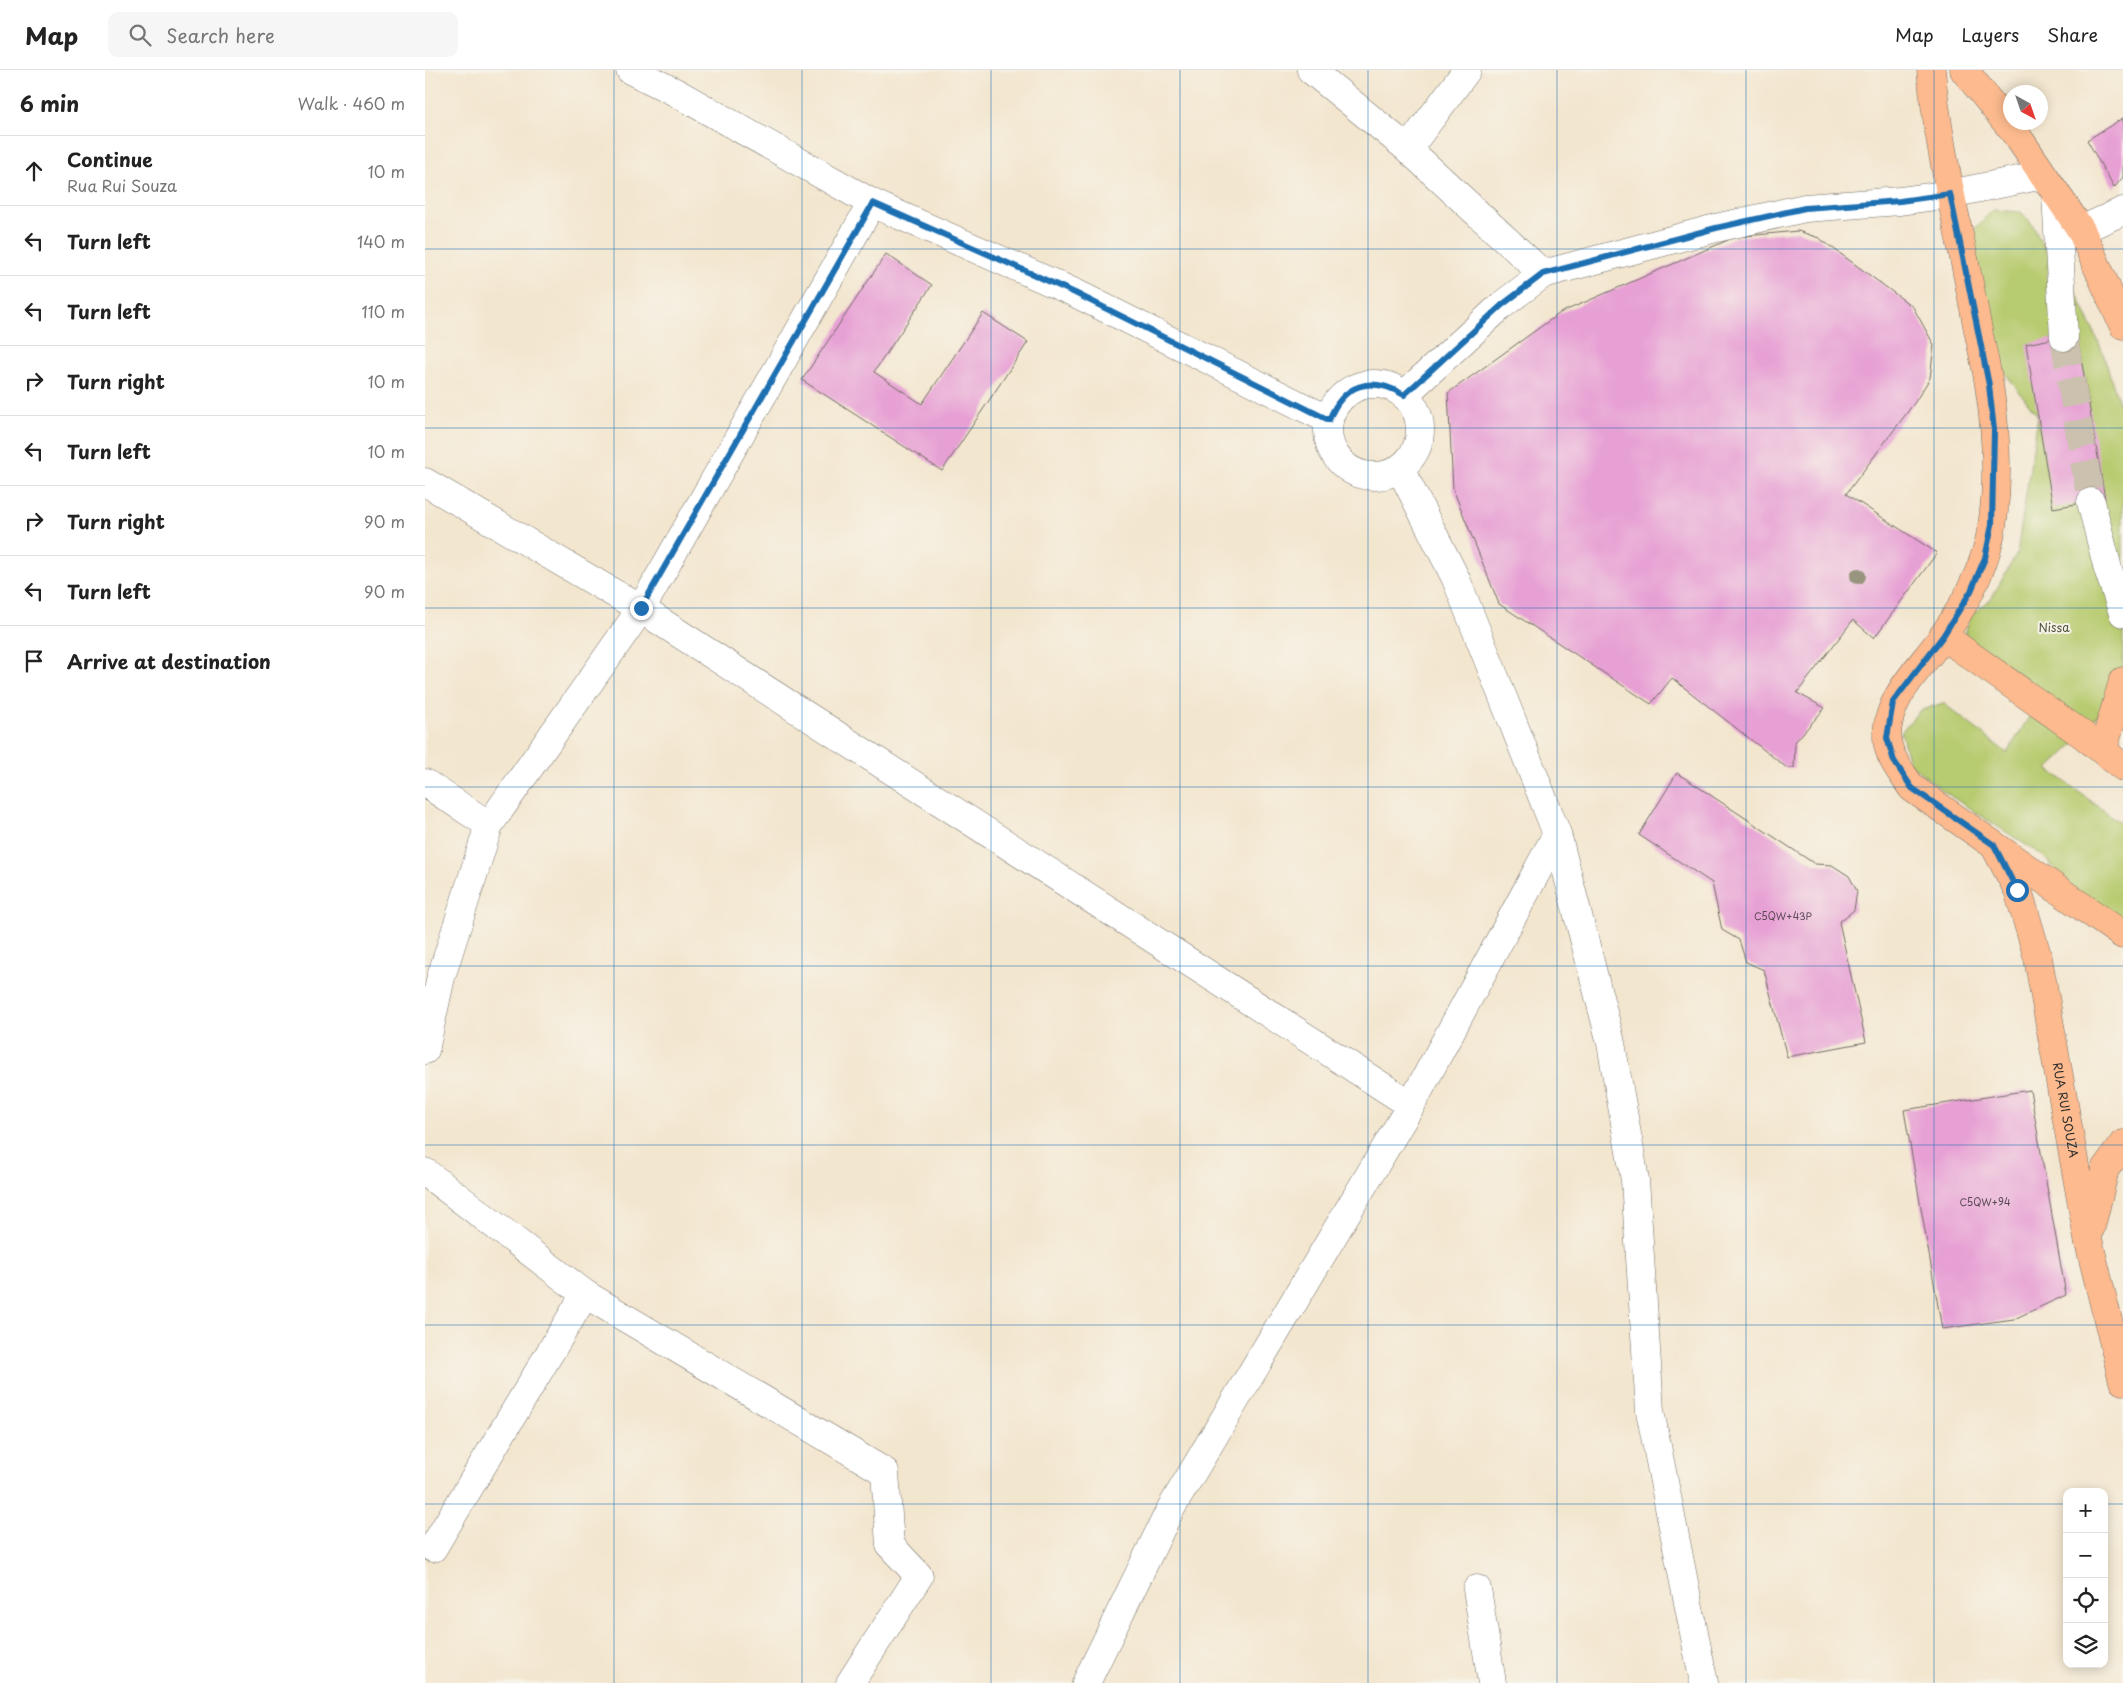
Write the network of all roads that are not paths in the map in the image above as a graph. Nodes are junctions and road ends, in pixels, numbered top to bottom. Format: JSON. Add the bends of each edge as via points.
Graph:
{"nodes":[{"id":1,"x":630,"y":70,"type":"edge"},
{"id":2,"x":1311,"y":70,"type":"edge"},
{"id":3,"x":1467,"y":70,"type":"edge"},
{"id":4,"x":1931,"y":70,"type":"edge"},
{"id":5,"x":1964,"y":70,"type":"edge"},
{"id":6,"x":1408,"y":149,"type":"junction"},
{"id":7,"x":2050,"y":184,"type":"junction"},
{"id":8,"x":1950,"y":194,"type":"junction"},
{"id":9,"x":873,"y":203,"type":"junction"},
{"id":10,"x":2123,"y":211,"type":"edge"},
{"id":11,"x":2081,"y":230,"type":"junction"},
{"id":12,"x":1543,"y":274,"type":"junction"},
{"id":13,"x":2123,"y":325,"type":"edge"},
{"id":14,"x":2064,"y":337,"type":"tunnel mouth"},
{"id":15,"x":1404,"y":395,"type":"junction"},
{"id":16,"x":1329,"y":420,"type":"junction"},
{"id":17,"x":1400,"y":468,"type":"junction"},
{"id":18,"x":425,"y":482,"type":"edge"},
{"id":19,"x":2091,"y":502,"type":"tunnel mouth"},
{"id":20,"x":641,"y":608,"type":"junction"},
{"id":21,"x":2123,"y":613,"type":"edge"},
{"id":22,"x":1943,"y":636,"type":"junction"},
{"id":23,"x":2123,"y":681,"type":"edge"},
{"id":24,"x":2123,"y":725,"type":"edge"},
{"id":25,"x":2113,"y":758,"type":"edge"},
{"id":26,"x":425,"y":783,"type":"edge"},
{"id":27,"x":489,"y":825,"type":"junction"},
{"id":28,"x":1557,"y":834,"type":"junction"},
{"id":29,"x":1994,"y":845,"type":"junction"},
{"id":30,"x":2123,"y":935,"type":"edge"},
{"id":31,"x":433,"y":975,"type":"edge"},
{"id":32,"x":425,"y":1050,"type":"edge"},
{"id":33,"x":1411,"y":1105,"type":"junction"},
{"id":34,"x":2123,"y":1144,"type":"edge"},
{"id":35,"x":425,"y":1172,"type":"edge"},
{"id":36,"x":2089,"y":1238,"type":"junction"},
{"id":37,"x":585,"y":1294,"type":"junction"},
{"id":38,"x":2123,"y":1381,"type":"edge"},
{"id":39,"x":433,"y":1548,"type":"dead end"},
{"id":40,"x":1477,"y":1589,"type":"dead end"},
{"id":41,"x":850,"y":1683,"type":"edge"},
{"id":42,"x":1086,"y":1683,"type":"edge"},
{"id":43,"x":1492,"y":1683,"type":"edge"},
{"id":44,"x":1704,"y":1683,"type":"edge"}],
"edges":[{"from":1,"to":9,"type":"street"},
{"from":2,"to":6,"type":"street"},
{"from":3,"to":6,"type":"street"},
{"from":4,"to":8,"type":"main road"},
{"from":5,"to":7,"type":"main road","via":[[2018,137]]},
{"from":6,"to":12,"type":"street"},
{"from":7,"to":8,"type":"street"},
{"from":7,"to":11,"type":"main road"},
{"from":7,"to":14,"type":"street"},
{"from":8,"to":12,"type":"street","via":[[1805,208]]},
{"from":8,"to":22,"type":"main road","via":[[1989,385],[1995,483],[1992,525],[1985,558],[1971,591]]},
{"from":9,"to":16,"type":"street","via":[[1075,293]]},
{"from":9,"to":20,"type":"street"},
{"from":10,"to":11,"type":"street"},
{"from":11,"to":13,"type":"main road"},
{"from":12,"to":15,"type":"street","via":[[1502,305]]},
{"from":15,"to":16,"type":"street","via":[[1391,387],[1359,386],[1335,405]]},
{"from":15,"to":17,"type":"street","via":[[1419,419],[1420,432],[1417,446]]},
{"from":16,"to":17,"type":"street","via":[[1328,436],[1332,450],[1355,472],[1385,475]]},
{"from":17,"to":28,"type":"street","via":[[1456,578]]},
{"from":18,"to":20,"type":"street"},
{"from":19,"to":21,"type":"street"},
{"from":20,"to":27,"type":"street"},
{"from":20,"to":33,"type":"street"},
{"from":22,"to":25,"type":"main road"},
{"from":22,"to":29,"type":"main road","via":[[1893,702],[1887,738],[1894,761],[1912,788]]},
{"from":23,"to":25,"type":"main road"},
{"from":24,"to":25,"type":"street"},
{"from":26,"to":27,"type":"street"},
{"from":27,"to":31,"type":"street"},
{"from":28,"to":33,"type":"street"},
{"from":28,"to":44,"type":"street","via":[[1613,1053],[1635,1180],[1651,1411]]},
{"from":29,"to":30,"type":"main road"},
{"from":29,"to":36,"type":"main road","name":"RUA RUI SOUZA","via":[[2017,890],[2038,958]]},
{"from":31,"to":32,"type":"street"},
{"from":33,"to":42,"type":"street","via":[[1170,1510]]},
{"from":34,"to":36,"type":"main road","via":[[2105,1169]]},
{"from":35,"to":37,"type":"street"},
{"from":36,"to":38,"type":"main road","name":"RUA RUI SOUZA"},
{"from":37,"to":39,"type":"street"},
{"from":37,"to":41,"type":"street","via":[[885,1472],[890,1545],[919,1576]]},
{"from":40,"to":43,"type":"street"}]}
